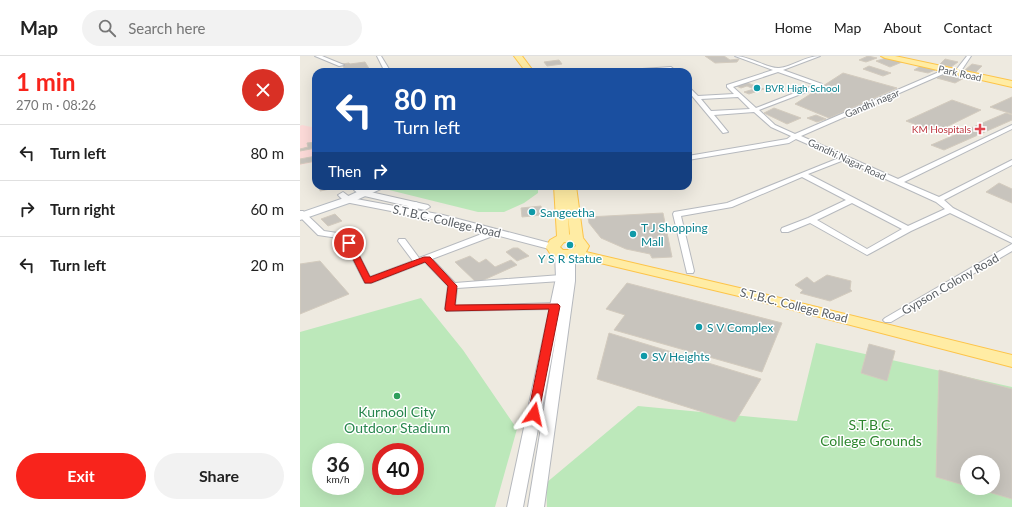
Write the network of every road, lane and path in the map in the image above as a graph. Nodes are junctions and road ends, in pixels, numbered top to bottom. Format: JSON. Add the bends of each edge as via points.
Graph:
{"nodes":[{"id":1,"x":317,"y":56,"type":"edge"},
{"id":2,"x":379,"y":56,"type":"edge"},
{"id":3,"x":511,"y":56,"type":"edge"},
{"id":4,"x":518,"y":56,"type":"edge"},
{"id":5,"x":737,"y":56,"type":"edge"},
{"id":6,"x":818,"y":56,"type":"edge"},
{"id":7,"x":885,"y":56,"type":"edge"},
{"id":8,"x":900,"y":56,"type":"edge"},
{"id":9,"x":969,"y":56,"type":"edge"},
{"id":10,"x":341,"y":65,"type":"dead end"},
{"id":11,"x":385,"y":68,"type":"edge"},
{"id":12,"x":519,"y":68,"type":"edge"},
{"id":13,"x":527,"y":68,"type":"edge"},
{"id":14,"x":948,"y":70,"type":"junction"},
{"id":15,"x":959,"y":70,"type":"junction"},
{"id":16,"x":778,"y":71,"type":"junction"},
{"id":17,"x":1012,"y":81,"type":"edge"},
{"id":18,"x":1012,"y":84,"type":"edge"},
{"id":19,"x":692,"y":93,"type":"edge"},
{"id":20,"x":739,"y":95,"type":"junction"},
{"id":21,"x":696,"y":98,"type":"junction"},
{"id":22,"x":755,"y":110,"type":"junction"},
{"id":23,"x":710,"y":112,"type":"junction"},
{"id":24,"x":1012,"y":128,"type":"edge"},
{"id":25,"x":725,"y":132,"type":"dead end"},
{"id":26,"x":795,"y":136,"type":"junction"},
{"id":27,"x":692,"y":157,"type":"edge"},
{"id":28,"x":844,"y":158,"type":"junction"},
{"id":29,"x":1012,"y":162,"type":"edge"},
{"id":30,"x":802,"y":174,"type":"junction"},
{"id":31,"x":898,"y":182,"type":"junction"},
{"id":32,"x":363,"y":190,"type":"edge"},
{"id":33,"x":560,"y":190,"type":"edge"},
{"id":34,"x":570,"y":190,"type":"edge"},
{"id":35,"x":345,"y":197,"type":"junction"},
{"id":36,"x":852,"y":200,"type":"junction"},
{"id":37,"x":939,"y":200,"type":"junction"},
{"id":38,"x":413,"y":209,"type":"junction"},
{"id":39,"x":950,"y":210,"type":"junction"},
{"id":40,"x":301,"y":214,"type":"edge"},
{"id":41,"x":811,"y":220,"type":"junction"},
{"id":42,"x":785,"y":230,"type":"dead end"},
{"id":43,"x":908,"y":230,"type":"junction"},
{"id":44,"x":496,"y":232,"type":"junction"},
{"id":45,"x":1012,"y":241,"type":"edge"},
{"id":46,"x":402,"y":242,"type":"dead end"},
{"id":47,"x":567,"y":247,"type":"junction"},
{"id":48,"x":1012,"y":248,"type":"edge"},
{"id":49,"x":422,"y":261,"type":"junction"},
{"id":50,"x":690,"y":271,"type":"junction"},
{"id":51,"x":560,"y":278,"type":"junction"},
{"id":52,"x":453,"y":286,"type":"junction"},
{"id":53,"x":555,"y":306,"type":"junction"},
{"id":54,"x":888,"y":320,"type":"junction"},
{"id":55,"x":1012,"y":351,"type":"edge"},
{"id":56,"x":1012,"y":361,"type":"edge"},
{"id":57,"x":515,"y":507,"type":"edge"},
{"id":58,"x":536,"y":507,"type":"edge"}],
"edges":[{"from":1,"to":10,"type":"street"},
{"from":2,"to":11,"type":"street"},
{"from":3,"to":12,"type":"main road"},
{"from":4,"to":13,"type":"main road"},
{"from":5,"to":16,"type":"street"},
{"from":6,"to":16,"type":"street"},
{"from":7,"to":14,"type":"main road","name":"Park Road"},
{"from":8,"to":15,"type":"main road","name":"Park Road"},
{"from":9,"to":15,"type":"street"},
{"from":14,"to":18,"type":"main road","name":"Park Road"},
{"from":14,"to":26,"type":"street","name":"Gandhi nagar"},
{"from":15,"to":17,"type":"main road","name":"Park Road"},
{"from":16,"to":20,"type":"street","name":"Gandhi Nagar Road","via":[[729,86]]},
{"from":16,"to":22,"type":"street","via":[[820,85]]},
{"from":19,"to":21,"type":"street"},
{"from":20,"to":21,"type":"street"},
{"from":20,"to":22,"type":"street","name":"Gandhi Nagar Road"},
{"from":21,"to":23,"type":"street"},
{"from":22,"to":23,"type":"street"},
{"from":22,"to":26,"type":"street","name":"Gandhi Nagar Road","via":[[774,126]]},
{"from":23,"to":25,"type":"street"},
{"from":24,"to":31,"type":"street"},
{"from":26,"to":27,"type":"street","name":"Gandhi nagar","via":[[789,141]]},
{"from":26,"to":28,"type":"street","name":"Gandhi Nagar Road"},
{"from":28,"to":30,"type":"street"},
{"from":28,"to":31,"type":"street","name":"Gandhi Nagar Road"},
{"from":29,"to":37,"type":"street"},
{"from":30,"to":36,"type":"street"},
{"from":30,"to":50,"type":"street","via":[[730,205],[677,214]]},
{"from":31,"to":37,"type":"street","name":"Gandhi Nagar Road"},
{"from":32,"to":35,"type":"main road"},
{"from":32,"to":38,"type":"street"},
{"from":33,"to":47,"type":"main road"},
{"from":34,"to":47,"type":"main road"},
{"from":35,"to":38,"type":"street","name":"S.T.B.C. College Road"},
{"from":35,"to":40,"type":"main road"},
{"from":36,"to":41,"type":"street"},
{"from":36,"to":43,"type":"street"},
{"from":37,"to":39,"type":"street","name":"Gandhi Nagar Road"},
{"from":38,"to":44,"type":"street","name":"S.T.B.C. College Road"},
{"from":38,"to":47,"type":"street"},
{"from":39,"to":43,"type":"street"},
{"from":39,"to":45,"type":"street","name":"Gandhi Nagar Road"},
{"from":40,"to":49,"type":"street","via":[[321,233],[341,236],[349,243],[368,281]]},
{"from":41,"to":42,"type":"street"},
{"from":41,"to":43,"type":"street","via":[[868,252]]},
{"from":44,"to":47,"type":"street","name":"S.T.B.C. College Road"},
{"from":44,"to":49,"type":"street"},
{"from":46,"to":49,"type":"street"},
{"from":47,"to":50,"type":"main road","name":"S.T.B.C. College Road"},
{"from":47,"to":51,"type":"street"},
{"from":47,"to":56,"type":"main road","name":"S.T.B.C. College Road"},
{"from":47,"to":58,"type":"street","via":[[570,281]]},
{"from":48,"to":54,"type":"street","name":"Gypson Colony Road"},
{"from":49,"to":52,"type":"street"},
{"from":50,"to":54,"type":"main road","name":"S.T.B.C. College Road"},
{"from":51,"to":52,"type":"street"},
{"from":51,"to":53,"type":"street"},
{"from":52,"to":53,"type":"street","via":[[450,309]]},
{"from":53,"to":57,"type":"street"},
{"from":54,"to":55,"type":"main road","name":"S.T.B.C. College Road"}]}
